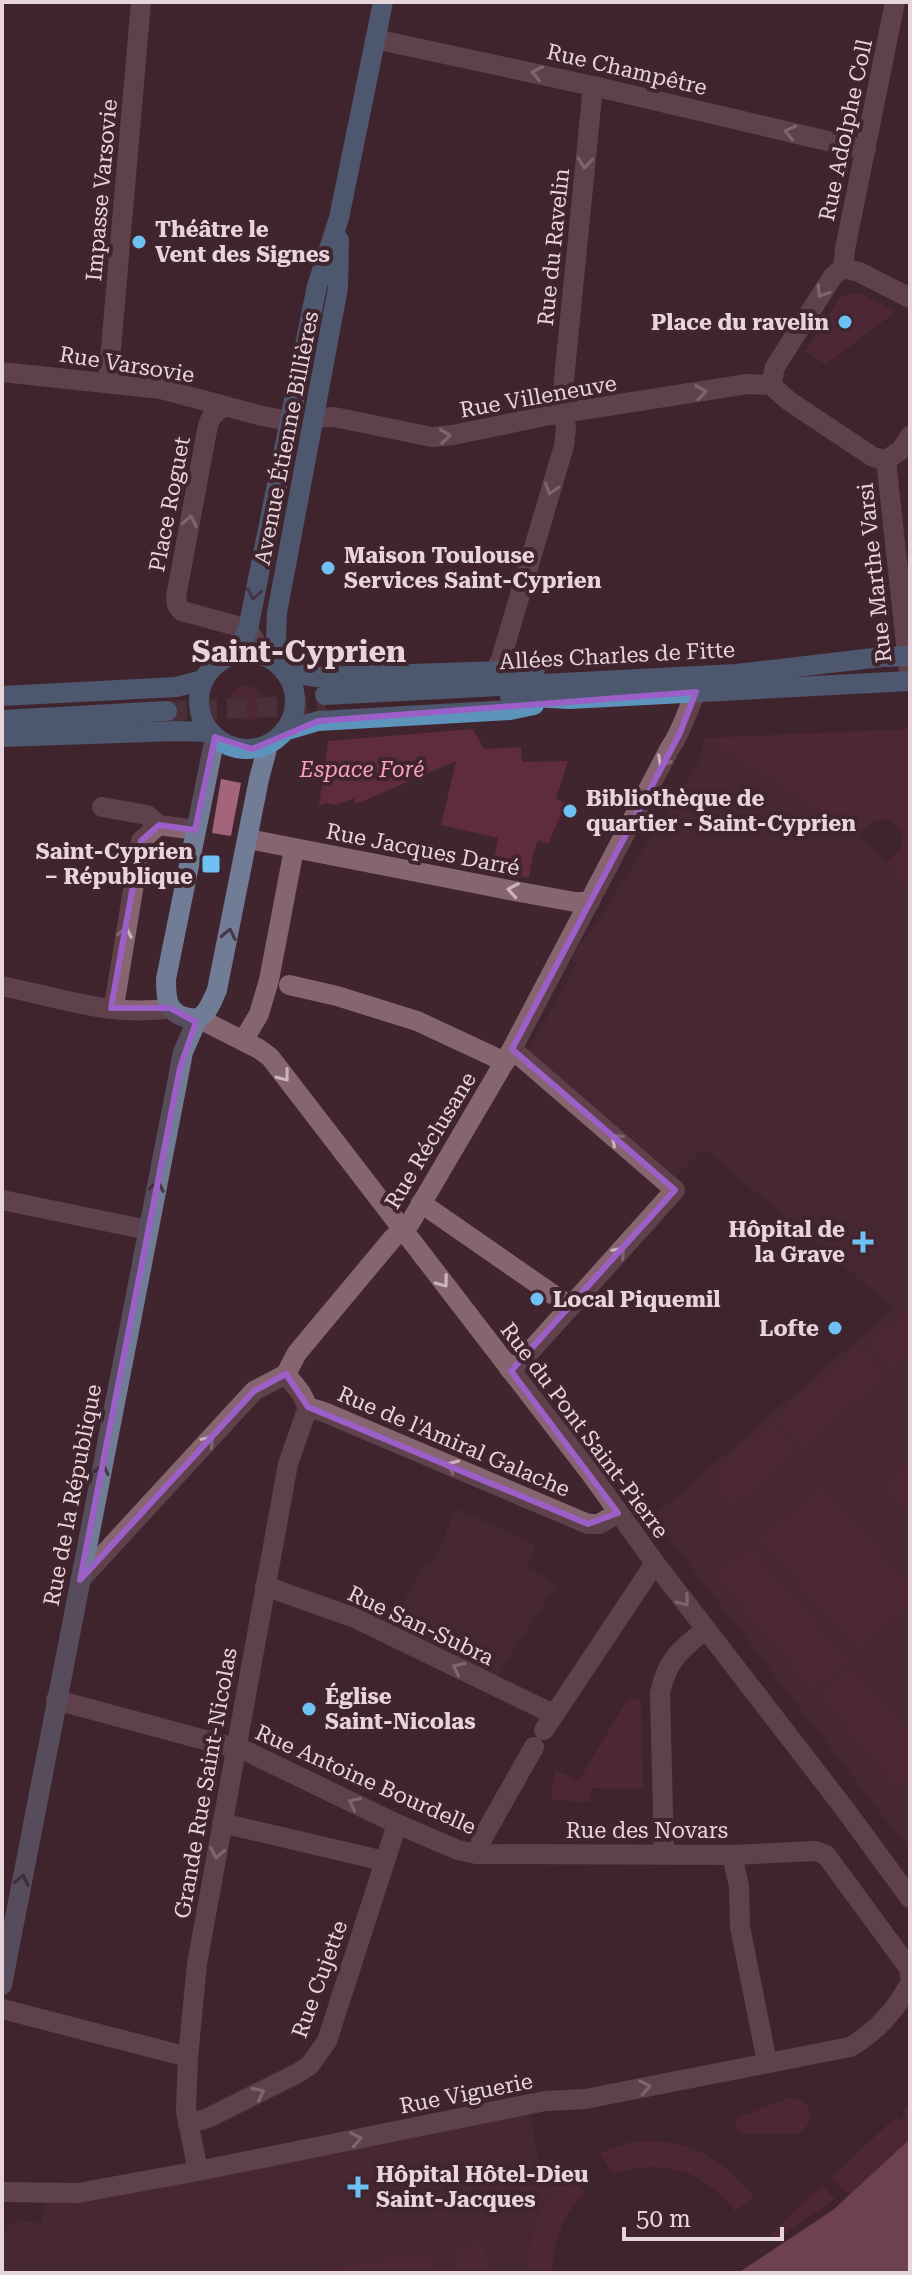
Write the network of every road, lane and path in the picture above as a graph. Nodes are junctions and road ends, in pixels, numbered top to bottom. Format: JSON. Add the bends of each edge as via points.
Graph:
{"nodes":[{"id":1,"x":141,"y":2,"type":"edge"},
{"id":2,"x":383,"y":2,"type":"edge"},
{"id":3,"x":895,"y":2,"type":"edge"},
{"id":4,"x":375,"y":39,"type":"junction"},
{"id":5,"x":593,"y":86,"type":"junction"},
{"id":6,"x":866,"y":150,"type":"junction"},
{"id":7,"x":339,"y":218,"type":"junction"},
{"id":8,"x":843,"y":268,"type":"junction"},
{"id":9,"x":910,"y":298,"type":"edge"},
{"id":10,"x":2,"y":372,"type":"edge"},
{"id":11,"x":108,"y":383,"type":"junction"},
{"id":12,"x":771,"y":385,"type":"junction"},
{"id":13,"x":223,"y":406,"type":"junction"},
{"id":14,"x":564,"y":414,"type":"junction"},
{"id":15,"x":314,"y":418,"type":"junction"},
{"id":16,"x":290,"y":421,"type":"junction"},
{"id":17,"x":910,"y":436,"type":"edge"},
{"id":18,"x":886,"y":460,"type":"junction"},
{"id":19,"x":248,"y":629,"type":"junction"},
{"id":20,"x":237,"y":654,"type":"junction"},
{"id":21,"x":909,"y":656,"type":"edge"},
{"id":22,"x":277,"y":665,"type":"junction"},
{"id":23,"x":819,"y":665,"type":"junction"},
{"id":24,"x":495,"y":671,"type":"junction"},
{"id":25,"x":203,"y":680,"type":"junction"},
{"id":26,"x":910,"y":681,"type":"edge"},
{"id":27,"x":696,"y":692,"type":"junction"},
{"id":28,"x":2,"y":696,"type":"edge"},
{"id":29,"x":570,"y":699,"type":"junction"},
{"id":30,"x":2,"y":710,"type":"edge"},
{"id":31,"x":2,"y":720,"type":"edge"},
{"id":32,"x":284,"y":731,"type":"junction"},
{"id":33,"x":212,"y":735,"type":"junction"},
{"id":34,"x":2,"y":737,"type":"edge"},
{"id":35,"x":268,"y":745,"type":"junction"},
{"id":36,"x":102,"y":807,"type":"dead end"},
{"id":37,"x":159,"y":825,"type":"junction"},
{"id":38,"x":195,"y":830,"type":"junction"},
{"id":39,"x":248,"y":839,"type":"junction"},
{"id":40,"x":294,"y":849,"type":"junction"},
{"id":41,"x":590,"y":902,"type":"junction"},
{"id":42,"x":289,"y":985,"type":"dead end"},
{"id":43,"x":2,"y":986,"type":"edge"},
{"id":44,"x":111,"y":1008,"type":"junction"},
{"id":45,"x":170,"y":1008,"type":"junction"},
{"id":46,"x":198,"y":1018,"type":"junction"},
{"id":47,"x":243,"y":1041,"type":"junction"},
{"id":48,"x":508,"y":1055,"type":"junction"},
{"id":49,"x":2,"y":1200,"type":"edge"},
{"id":50,"x":421,"y":1203,"type":"junction"},
{"id":51,"x":148,"y":1230,"type":"junction"},
{"id":52,"x":402,"y":1230,"type":"junction"},
{"id":53,"x":571,"y":1307,"type":"junction"},
{"id":54,"x":510,"y":1370,"type":"junction"},
{"id":55,"x":286,"y":1374,"type":"junction"},
{"id":56,"x":308,"y":1407,"type":"junction"},
{"id":57,"x":618,"y":1513,"type":"junction"},
{"id":58,"x":655,"y":1563,"type":"junction"},
{"id":59,"x":80,"y":1580,"type":"junction"},
{"id":60,"x":265,"y":1586,"type":"junction"},
{"id":61,"x":706,"y":1629,"type":"junction"},
{"id":62,"x":56,"y":1700,"type":"junction"},
{"id":63,"x":544,"y":1731,"type":"junction"},
{"id":64,"x":235,"y":1748,"type":"junction"},
{"id":65,"x":222,"y":1823,"type":"junction"},
{"id":66,"x":397,"y":1824,"type":"junction"},
{"id":67,"x":664,"y":1853,"type":"junction"},
{"id":68,"x":477,"y":1854,"type":"junction"},
{"id":69,"x":732,"y":1855,"type":"junction"},
{"id":70,"x":384,"y":1861,"type":"junction"},
{"id":71,"x":910,"y":1898,"type":"edge"},
{"id":72,"x":910,"y":1975,"type":"edge"},
{"id":73,"x":910,"y":1983,"type":"edge"},
{"id":74,"x":2,"y":1985,"type":"edge"},
{"id":75,"x":2,"y":2009,"type":"edge"},
{"id":76,"x":188,"y":2057,"type":"junction"},
{"id":77,"x":767,"y":2062,"type":"junction"},
{"id":78,"x":188,"y":2124,"type":"junction"},
{"id":79,"x":198,"y":2171,"type":"junction"},
{"id":80,"x":2,"y":2192,"type":"edge"}],
"edges":[{"from":1,"to":11,"type":"street","name":"Impasse Varsovie"},
{"from":2,"to":4,"type":"main road","name":"Avenue Étienne Billières"},
{"from":3,"to":6,"type":"street","name":"Rue Adolphe Coll"},
{"from":5,"to":4,"type":"street","name":"Rue Champêtre","one_way":true},
{"from":4,"to":7,"type":"main road","name":"Avenue Étienne Billières"},
{"from":6,"to":5,"type":"street","name":"Rue Champêtre","one_way":true},
{"from":5,"to":14,"type":"street","name":"Rue du Ravelin","one_way":true},
{"from":6,"to":8,"type":"street","name":"Rue Adolphe Coll"},
{"from":7,"to":15,"type":"main road","name":"Avenue Étienne Billières","via":[[338,288]]},
{"from":7,"to":16,"type":"main road","name":"Avenue Étienne Billières","via":[[317,286]]},
{"from":8,"to":9,"type":"street"},
{"from":8,"to":12,"type":"street","one_way":true,"via":[[775,367]]},
{"from":10,"to":11,"type":"street","name":"Rue Varsovie"},
{"from":11,"to":13,"type":"street","name":"Rue Varsovie","via":[[161,389]]},
{"from":14,"to":12,"type":"street","name":"Rue Villeneuve","one_way":true,"via":[[747,384]]},
{"from":12,"to":18,"type":"street","via":[[873,457]]},
{"from":13,"to":16,"type":"street","name":"Rue Varsovie"},
{"from":19,"to":13,"type":"street","name":"Place Roguet","one_way":true,"via":[[182,611],[176,597],[208,425]]},
{"from":15,"to":14,"type":"street","name":"Rue Villeneuve","one_way":true,"via":[[334,417],[432,437]]},
{"from":14,"to":24,"type":"street","name":"Rue du Ravelin","one_way":true,"via":[[564,446]]},
{"from":15,"to":22,"type":"main road","name":"Avenue Étienne Billières","via":[[277,613]]},
{"from":16,"to":19,"type":"main road","name":"Avenue Étienne Billières","one_way":true},
{"from":17,"to":18,"type":"street"},
{"from":18,"to":21,"type":"street","name":"Rue Marthe Varsi"},
{"from":19,"to":20,"type":"main road","name":"Avenue Étienne Billières"},
{"from":19,"to":22,"type":"street"},
{"from":20,"to":22,"type":"main road","via":[[246,652]]},
{"from":20,"to":25,"type":"main road","via":[[217,663]]},
{"from":21,"to":23,"type":"main road","name":"Allées Charles de Fitte"},
{"from":21,"to":26,"type":"street","name":"Rue Marthe Varsi"},
{"from":22,"to":24,"type":"main road","via":[[317,677]]},
{"from":22,"to":32,"type":"main road","via":[[291,680],[295,700]]},
{"from":23,"to":24,"type":"main road","via":[[726,661]]},
{"from":23,"to":29,"type":"main road","name":"Allées Charles de Fitte","via":[[326,700]]},
{"from":25,"to":28,"type":"main road","via":[[176,687]]},
{"from":25,"to":33,"type":"main road","via":[[199,707]]},
{"from":26,"to":27,"type":"main road","name":"Allées Charles de Fitte"},
{"from":27,"to":29,"type":"main road","name":"Allées Charles de Fitte"},
{"from":27,"to":41,"type":"street","name":"Rue Réclusane","one_way":true,"via":[[680,733]]},
{"from":29,"to":32,"type":"main road","via":[[510,710],[318,721]]},
{"from":30,"to":31,"type":"main road","via":[[167,706]]},
{"from":32,"to":35,"type":"main road"},
{"from":33,"to":34,"type":"main road","via":[[177,731]]},
{"from":33,"to":35,"type":"main road","via":[[244,750]]},
{"from":33,"to":38,"type":"street"},
{"from":35,"to":39,"type":"street","name":"Rue de la République"},
{"from":36,"to":37,"type":"street","via":[[147,815]]},
{"from":37,"to":38,"type":"street"},
{"from":44,"to":37,"type":"street","one_way":true,"via":[[141,841]]},
{"from":38,"to":45,"type":"street","via":[[166,979]]},
{"from":39,"to":40,"type":"street","name":"Rue Jacques Darré"},
{"from":46,"to":39,"type":"street","name":"Rue de la République","one_way":true,"via":[[217,990]]},
{"from":41,"to":40,"type":"street","name":"Rue Jacques Darré","one_way":true},
{"from":40,"to":47,"type":"street","via":[[269,980],[259,1014]]},
{"from":41,"to":48,"type":"street","name":"Rue Réclusane"},
{"from":42,"to":48,"type":"street","via":[[417,1021]]},
{"from":43,"to":44,"type":"street"},
{"from":44,"to":45,"type":"street"},
{"from":45,"to":46,"type":"street"},
{"from":46,"to":47,"type":"street","name":"Rue du Pont Saint-Pierre"},
{"from":51,"to":46,"type":"street","name":"Rue de la République","one_way":true,"via":[[183,1052]]},
{"from":47,"to":52,"type":"street","name":"Rue du Pont Saint-Pierre","one_way":true,"via":[[270,1057]]},
{"from":48,"to":50,"type":"street","name":"Rue Réclusane"},
{"from":53,"to":48,"type":"street","one_way":true,"via":[[675,1190]]},
{"from":49,"to":51,"type":"street"},
{"from":50,"to":52,"type":"street","name":"Rue Réclusane"},
{"from":50,"to":53,"type":"street"},
{"from":59,"to":51,"type":"street","name":"Rue de la République","one_way":true},
{"from":52,"to":54,"type":"street","name":"Rue du Pont Saint-Pierre","one_way":true},
{"from":52,"to":55,"type":"street","name":"Rue Réclusane","via":[[297,1353]]},
{"from":53,"to":54,"type":"street"},
{"from":54,"to":57,"type":"street","name":"Rue du Pont Saint-Pierre"},
{"from":55,"to":56,"type":"street","name":"Rue de l'Amiral Galache"},
{"from":59,"to":55,"type":"street","name":"Rue Réclusane","one_way":true,"via":[[254,1391]]},
{"from":57,"to":56,"type":"street","name":"Rue de l'Amiral Galache","one_way":true,"via":[[588,1524]]},
{"from":56,"to":60,"type":"street","name":"Grande Rue Saint-Nicolas","via":[[288,1464]]},
{"from":57,"to":58,"type":"street","name":"Rue du Pont Saint-Pierre"},
{"from":58,"to":61,"type":"street","name":"Rue du Pont Saint-Pierre","one_way":true},
{"from":58,"to":63,"type":"street"},
{"from":59,"to":62,"type":"street","name":"Rue de la République"},
{"from":63,"to":60,"type":"street","name":"Rue San-Subra","one_way":true,"via":[[355,1618]]},
{"from":60,"to":64,"type":"street","name":"Grande Rue Saint-Nicolas"},
{"from":61,"to":67,"type":"street","via":[[671,1662],[660,1693]]},
{"from":61,"to":71,"type":"street","name":"Rue du Pont Saint-Pierre"},
{"from":62,"to":64,"type":"street","name":"Rue Antoine Bourdelle"},
{"from":74,"to":62,"type":"street","name":"Rue de la République","one_way":true},
{"from":63,"to":68,"type":"street"},
{"from":64,"to":65,"type":"street","name":"Grande Rue Saint-Nicolas"},
{"from":66,"to":64,"type":"street","name":"Rue Antoine Bourdelle","one_way":true},
{"from":65,"to":70,"type":"street"},
{"from":65,"to":76,"type":"street","name":"Grande Rue Saint-Nicolas","one_way":true,"via":[[197,1964]]},
{"from":66,"to":68,"type":"street","name":"Rue Antoine Bourdelle"},
{"from":66,"to":70,"type":"street","name":"Rue Cujette"},
{"from":67,"to":68,"type":"street","name":"Rue des Novars"},
{"from":67,"to":69,"type":"street","name":"Rue des Novars"},
{"from":69,"to":72,"type":"street","name":"Rue des Novars","via":[[826,1855]]},
{"from":69,"to":77,"type":"street","via":[[740,1927]]},
{"from":78,"to":70,"type":"street","name":"Rue Cujette","one_way":true,"via":[[298,2073],[320,2052]]},
{"from":73,"to":77,"type":"street","name":"Rue Viguerie","via":[[863,2040]]},
{"from":75,"to":76,"type":"street"},
{"from":76,"to":78,"type":"street","name":"Grande Rue Saint-Nicolas"},
{"from":79,"to":77,"type":"street","name":"Rue Viguerie","one_way":true},
{"from":78,"to":79,"type":"street","name":"Grande Rue Saint-Nicolas"},
{"from":79,"to":80,"type":"street","name":"Rue Viguerie","via":[[78,2193]]}]}
